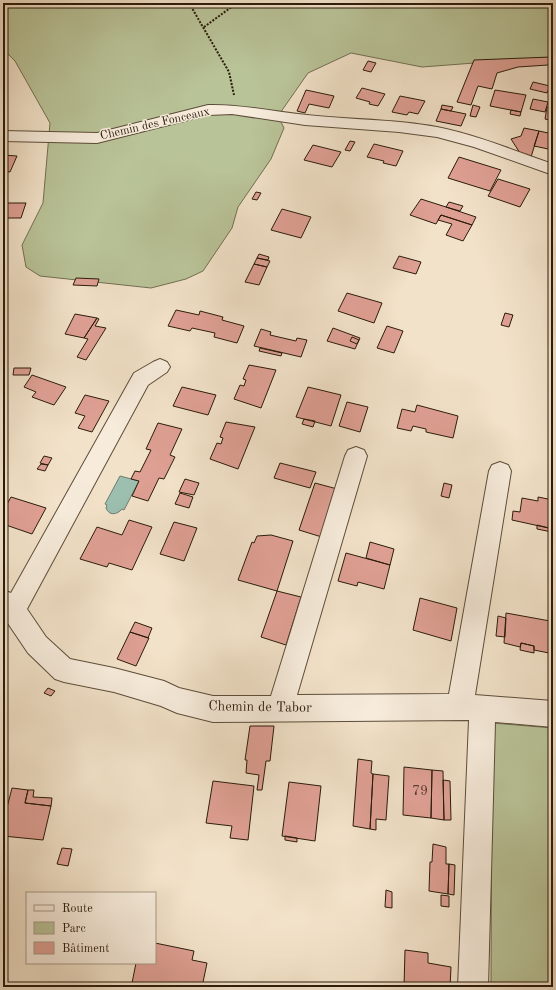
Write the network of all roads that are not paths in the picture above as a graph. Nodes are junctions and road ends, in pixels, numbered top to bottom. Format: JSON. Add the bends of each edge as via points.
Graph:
{"nodes":[{"id":1,"x":3,"y":136,"type":"edge"},
{"id":2,"x":553,"y":170,"type":"edge"},
{"id":3,"x":160,"y":367,"type":"dead end"},
{"id":4,"x":356,"y":456,"type":"dead end"},
{"id":5,"x":500,"y":471,"type":"dead end"},
{"id":6,"x":8,"y":606,"type":"edge"},
{"id":7,"x":471,"y":708,"type":"junction"},
{"id":8,"x":280,"y":709,"type":"junction"},
{"id":9,"x":553,"y":714,"type":"edge"},
{"id":10,"x":473,"y":987,"type":"edge"}],
"edges":[{"from":1,"to":2,"type":"street","name":"Chemin des Fonceaux","via":[[97,138],[208,110],[223,109],[306,120],[384,125],[455,136]]},
{"from":3,"to":6,"type":"street","via":[[142,380]]},
{"from":4,"to":8,"type":"street"},
{"from":5,"to":7,"type":"street"},
{"from":6,"to":8,"type":"street","name":"Chemin de Tabor","via":[[37,645],[64,670],[114,680],[213,709]]},
{"from":7,"to":8,"type":"street","name":"Chemin de Tabor"},
{"from":7,"to":9,"type":"street","name":"Chemin de Tabor"},
{"from":7,"to":10,"type":"street"}]}
